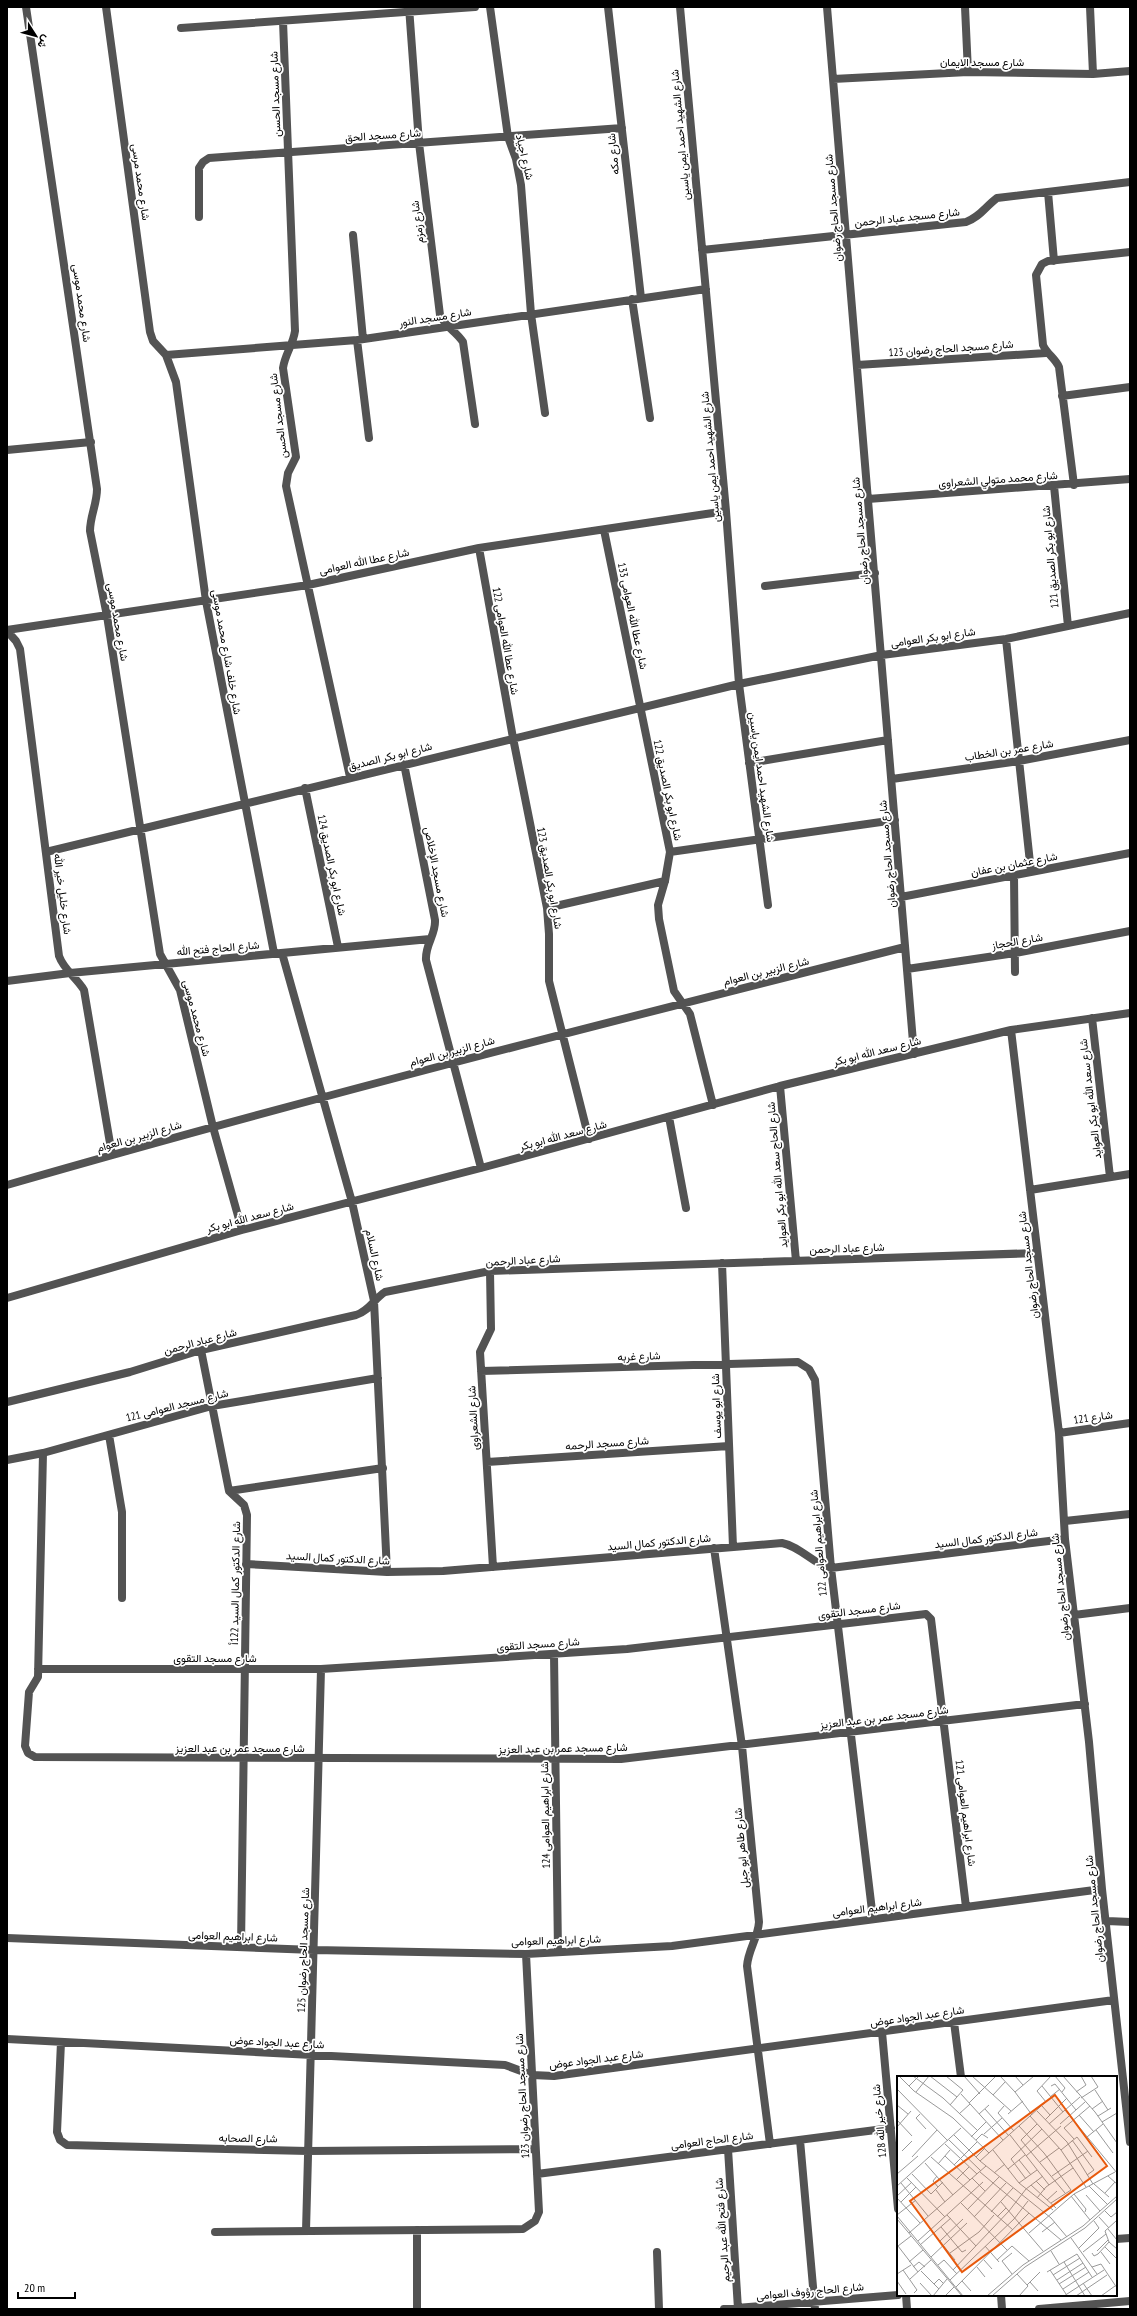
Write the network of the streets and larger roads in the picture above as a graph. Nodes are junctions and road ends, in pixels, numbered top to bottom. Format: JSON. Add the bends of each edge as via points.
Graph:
{"nodes":[{"id":1,"x":26,"y":7,"type":"edge"},
{"id":2,"x":106,"y":7,"type":"edge"},
{"id":3,"x":475,"y":7,"type":"edge"},
{"id":4,"x":490,"y":7,"type":"edge"},
{"id":5,"x":608,"y":7,"type":"edge"},
{"id":6,"x":680,"y":7,"type":"edge"},
{"id":7,"x":827,"y":7,"type":"edge"},
{"id":8,"x":965,"y":7,"type":"edge"},
{"id":9,"x":1090,"y":7,"type":"edge"},
{"id":10,"x":409,"y":10,"type":"edge"},
{"id":11,"x":283,"y":21,"type":"junction"},
{"id":12,"x":181,"y":28,"type":"dead end"},
{"id":13,"x":1130,"y":71,"type":"edge"},
{"id":14,"x":968,"y":72,"type":"junction"},
{"id":15,"x":1093,"y":74,"type":"junction"},
{"id":16,"x":833,"y":79,"type":"junction"},
{"id":17,"x":622,"y":128,"type":"junction"},
{"id":18,"x":508,"y":136,"type":"junction"},
{"id":19,"x":419,"y":143,"type":"junction"},
{"id":20,"x":288,"y":152,"type":"junction"},
{"id":21,"x":1130,"y":182,"type":"edge"},
{"id":22,"x":1048,"y":192,"type":"junction"},
{"id":23,"x":199,"y":217,"type":"dead end"},
{"id":24,"x":353,"y":235,"type":"dead end"},
{"id":25,"x":846,"y":235,"type":"junction"},
{"id":26,"x":702,"y":250,"type":"junction"},
{"id":27,"x":1130,"y":252,"type":"edge"},
{"id":28,"x":1054,"y":260,"type":"junction"},
{"id":29,"x":706,"y":289,"type":"junction"},
{"id":30,"x":641,"y":298,"type":"junction"},
{"id":31,"x":632,"y":299,"type":"junction"},
{"id":32,"x":531,"y":314,"type":"junction"},
{"id":33,"x":446,"y":326,"type":"junction"},
{"id":34,"x":360,"y":339,"type":"junction"},
{"id":35,"x":292,"y":345,"type":"junction"},
{"id":36,"x":1046,"y":353,"type":"junction"},
{"id":37,"x":166,"y":355,"type":"junction"},
{"id":38,"x":857,"y":365,"type":"junction"},
{"id":39,"x":1130,"y":387,"type":"edge"},
{"id":40,"x":1062,"y":396,"type":"junction"},
{"id":41,"x":545,"y":413,"type":"dead end"},
{"id":42,"x":650,"y":418,"type":"dead end"},
{"id":43,"x":475,"y":424,"type":"dead end"},
{"id":44,"x":369,"y":438,"type":"dead end"},
{"id":45,"x":91,"y":442,"type":"junction"},
{"id":46,"x":7,"y":450,"type":"edge"},
{"id":47,"x":1130,"y":479,"type":"edge"},
{"id":48,"x":1074,"y":485,"type":"junction"},
{"id":49,"x":1054,"y":486,"type":"junction"},
{"id":50,"x":868,"y":499,"type":"junction"},
{"id":51,"x":726,"y":511,"type":"junction"},
{"id":52,"x":604,"y":530,"type":"junction"},
{"id":53,"x":478,"y":548,"type":"junction"},
{"id":54,"x":875,"y":574,"type":"junction"},
{"id":55,"x":308,"y":585,"type":"junction"},
{"id":56,"x":765,"y":586,"type":"dead end"},
{"id":57,"x":206,"y":601,"type":"junction"},
{"id":58,"x":1130,"y":613,"type":"edge"},
{"id":59,"x":107,"y":616,"type":"junction"},
{"id":60,"x":1068,"y":626,"type":"junction"},
{"id":61,"x":7,"y":630,"type":"edge"},
{"id":62,"x":1006,"y":638,"type":"junction"},
{"id":63,"x":882,"y":655,"type":"junction"},
{"id":64,"x":739,"y":684,"type":"junction"},
{"id":65,"x":640,"y":708,"type":"junction"},
{"id":66,"x":513,"y":738,"type":"junction"},
{"id":67,"x":888,"y":740,"type":"junction"},
{"id":68,"x":1130,"y":740,"type":"edge"},
{"id":69,"x":1019,"y":761,"type":"junction"},
{"id":70,"x":749,"y":763,"type":"junction"},
{"id":71,"x":404,"y":764,"type":"junction"},
{"id":72,"x":350,"y":777,"type":"junction"},
{"id":73,"x":892,"y":779,"type":"junction"},
{"id":74,"x":305,"y":788,"type":"junction"},
{"id":75,"x":244,"y":803,"type":"junction"},
{"id":76,"x":895,"y":820,"type":"junction"},
{"id":77,"x":140,"y":830,"type":"junction"},
{"id":78,"x":760,"y":839,"type":"junction"},
{"id":79,"x":46,"y":852,"type":"junction"},
{"id":80,"x":670,"y":852,"type":"junction"},
{"id":81,"x":1130,"y":853,"type":"edge"},
{"id":82,"x":1031,"y":872,"type":"junction"},
{"id":83,"x":1014,"y":875,"type":"junction"},
{"id":84,"x":665,"y":881,"type":"junction"},
{"id":85,"x":901,"y":897,"type":"junction"},
{"id":86,"x":768,"y":905,"type":"dead end"},
{"id":87,"x":547,"y":908,"type":"junction"},
{"id":88,"x":1130,"y":931,"type":"edge"},
{"id":89,"x":430,"y":939,"type":"junction"},
{"id":90,"x":338,"y":947,"type":"junction"},
{"id":91,"x":906,"y":948,"type":"junction"},
{"id":92,"x":278,"y":953,"type":"junction"},
{"id":93,"x":1015,"y":953,"type":"junction"},
{"id":94,"x":165,"y":964,"type":"junction"},
{"id":95,"x":907,"y":970,"type":"junction"},
{"id":96,"x":1015,"y":972,"type":"dead end"},
{"id":97,"x":70,"y":973,"type":"junction"},
{"id":98,"x":7,"y":981,"type":"edge"},
{"id":99,"x":684,"y":1003,"type":"junction"},
{"id":100,"x":1130,"y":1013,"type":"edge"},
{"id":101,"x":1092,"y":1018,"type":"junction"},
{"id":102,"x":1011,"y":1030,"type":"junction"},
{"id":103,"x":562,"y":1034,"type":"junction"},
{"id":104,"x":914,"y":1054,"type":"junction"},
{"id":105,"x":452,"y":1063,"type":"junction"},
{"id":106,"x":780,"y":1086,"type":"junction"},
{"id":107,"x":323,"y":1096,"type":"junction"},
{"id":108,"x":713,"y":1105,"type":"junction"},
{"id":109,"x":669,"y":1117,"type":"junction"},
{"id":110,"x":213,"y":1127,"type":"junction"},
{"id":111,"x":589,"y":1139,"type":"junction"},
{"id":112,"x":112,"y":1155,"type":"junction"},
{"id":113,"x":481,"y":1168,"type":"junction"},
{"id":114,"x":1130,"y":1174,"type":"edge"},
{"id":115,"x":1110,"y":1176,"type":"junction"},
{"id":116,"x":7,"y":1185,"type":"edge"},
{"id":117,"x":1030,"y":1190,"type":"junction"},
{"id":118,"x":352,"y":1202,"type":"junction"},
{"id":119,"x":686,"y":1208,"type":"dead end"},
{"id":120,"x":242,"y":1230,"type":"junction"},
{"id":121,"x":1038,"y":1253,"type":"junction"},
{"id":122,"x":796,"y":1261,"type":"junction"},
{"id":123,"x":722,"y":1263,"type":"junction"},
{"id":124,"x":490,"y":1271,"type":"junction"},
{"id":125,"x":7,"y":1298,"type":"edge"},
{"id":126,"x":374,"y":1300,"type":"junction"},
{"id":127,"x":201,"y":1350,"type":"junction"},
{"id":128,"x":798,"y":1362,"type":"joint"},
{"id":129,"x":726,"y":1364,"type":"junction"},
{"id":130,"x":481,"y":1371,"type":"junction"},
{"id":131,"x":378,"y":1378,"type":"junction"},
{"id":132,"x":7,"y":1402,"type":"edge"},
{"id":133,"x":212,"y":1406,"type":"junction"},
{"id":134,"x":1130,"y":1423,"type":"edge"},
{"id":135,"x":1059,"y":1433,"type":"junction"},
{"id":136,"x":109,"y":1434,"type":"junction"},
{"id":137,"x":729,"y":1446,"type":"junction"},
{"id":138,"x":43,"y":1453,"type":"junction"},
{"id":139,"x":7,"y":1460,"type":"edge"},
{"id":140,"x":487,"y":1462,"type":"junction"},
{"id":141,"x":383,"y":1468,"type":"junction"},
{"id":142,"x":229,"y":1492,"type":"junction"},
{"id":143,"x":1130,"y":1514,"type":"edge"},
{"id":144,"x":1064,"y":1521,"type":"junction"},
{"id":145,"x":1065,"y":1539,"type":"junction"},
{"id":146,"x":733,"y":1547,"type":"junction"},
{"id":147,"x":714,"y":1548,"type":"junction"},
{"id":148,"x":246,"y":1564,"type":"junction"},
{"id":149,"x":493,"y":1566,"type":"junction"},
{"id":150,"x":831,"y":1568,"type":"junction"},
{"id":151,"x":387,"y":1572,"type":"junction"},
{"id":152,"x":122,"y":1598,"type":"dead end"},
{"id":153,"x":1130,"y":1608,"type":"edge"},
{"id":154,"x":1074,"y":1615,"type":"junction"},
{"id":155,"x":837,"y":1623,"type":"junction"},
{"id":156,"x":727,"y":1637,"type":"junction"},
{"id":157,"x":554,"y":1654,"type":"junction"},
{"id":158,"x":38,"y":1669,"type":"junction"},
{"id":159,"x":245,"y":1669,"type":"junction"},
{"id":160,"x":321,"y":1669,"type":"junction"},
{"id":161,"x":1085,"y":1704,"type":"junction"},
{"id":162,"x":943,"y":1721,"type":"junction"},
{"id":163,"x":851,"y":1732,"type":"junction"},
{"id":164,"x":742,"y":1746,"type":"junction"},
{"id":165,"x":244,"y":1759,"type":"junction"},
{"id":166,"x":319,"y":1759,"type":"junction"},
{"id":167,"x":555,"y":1760,"type":"junction"},
{"id":168,"x":1102,"y":1889,"type":"junction"},
{"id":169,"x":966,"y":1907,"type":"junction"},
{"id":170,"x":873,"y":1919,"type":"junction"},
{"id":171,"x":1107,"y":1921,"type":"junction"},
{"id":172,"x":1130,"y":1922,"type":"edge"},
{"id":173,"x":758,"y":1933,"type":"junction"},
{"id":174,"x":7,"y":1938,"type":"edge"},
{"id":175,"x":241,"y":1947,"type":"junction"},
{"id":176,"x":314,"y":1950,"type":"junction"},
{"id":177,"x":558,"y":1952,"type":"junction"},
{"id":178,"x":526,"y":1954,"type":"junction"},
{"id":179,"x":1114,"y":2000,"type":"junction"},
{"id":180,"x":954,"y":2022,"type":"junction"},
{"id":181,"x":882,"y":2032,"type":"junction"},
{"id":182,"x":7,"y":2039,"type":"edge"},
{"id":183,"x":61,"y":2042,"type":"junction"},
{"id":184,"x":758,"y":2048,"type":"junction"},
{"id":185,"x":311,"y":2055,"type":"junction"},
{"id":186,"x":532,"y":2075,"type":"junction"},
{"id":187,"x":961,"y":2076,"type":"edge"},
{"id":188,"x":1120,"y":2089,"type":"edge"},
{"id":189,"x":891,"y":2128,"type":"junction"},
{"id":190,"x":800,"y":2140,"type":"junction"},
{"id":191,"x":1130,"y":2142,"type":"edge"},
{"id":192,"x":770,"y":2144,"type":"junction"},
{"id":193,"x":535,"y":2149,"type":"junction"},
{"id":194,"x":728,"y":2149,"type":"junction"},
{"id":195,"x":308,"y":2151,"type":"junction"},
{"id":196,"x":536,"y":2174,"type":"junction"},
{"id":197,"x":897,"y":2197,"type":"edge"},
{"id":198,"x":416,"y":2230,"type":"junction"},
{"id":199,"x":306,"y":2231,"type":"junction"},
{"id":200,"x":215,"y":2232,"type":"dead end"},
{"id":201,"x":1130,"y":2238,"type":"edge"},
{"id":202,"x":1117,"y":2239,"type":"edge"},
{"id":203,"x":657,"y":2252,"type":"dead end"},
{"id":204,"x":897,"y":2295,"type":"edge"},
{"id":205,"x":906,"y":2296,"type":"edge"},
{"id":206,"x":1001,"y":2296,"type":"edge"},
{"id":207,"x":1130,"y":2301,"type":"edge"},
{"id":208,"x":814,"y":2305,"type":"edge"},
{"id":209,"x":1078,"y":2307,"type":"edge"},
{"id":210,"x":738,"y":2308,"type":"edge"},
{"id":211,"x":417,"y":2309,"type":"edge"},
{"id":212,"x":659,"y":2309,"type":"edge"},
{"id":213,"x":724,"y":2309,"type":"edge"},
{"id":214,"x":907,"y":2309,"type":"edge"},
{"id":215,"x":1002,"y":2309,"type":"edge"},
{"id":216,"x":1039,"y":2309,"type":"edge"}],
"edges":[{"from":1,"to":45,"type":"street","name":"شارع محمد موسى"},
{"from":2,"to":37,"type":"street","name":"شارع محمد مرسى","via":[[150,332],[158,348]]},
{"from":3,"to":10,"type":"street"},
{"from":4,"to":18,"type":"street","name":"شارع اجياد"},
{"from":5,"to":17,"type":"street","name":"شارع مكه"},
{"from":6,"to":26,"type":"street","name":"شارع الشهيد احمد ايمن ياسين"},
{"from":7,"to":16,"type":"street","name":"شارع مسجد الحاج رضوان"},
{"from":8,"to":14,"type":"street"},
{"from":9,"to":15,"type":"street"},
{"from":10,"to":11,"type":"street"},
{"from":10,"to":19,"type":"street","name":"شارع زمزم"},
{"from":11,"to":12,"type":"street"},
{"from":11,"to":20,"type":"street","name":"شارع مسجد الحسن"},
{"from":13,"to":15,"type":"street","name":"شارع مسجد الايمان"},
{"from":14,"to":15,"type":"street","name":"شارع مسجد الايمان"},
{"from":14,"to":16,"type":"street","name":"شارع مسجد الايمان"},
{"from":16,"to":25,"type":"street","name":"شارع مسجد الحاج رضوان"},
{"from":17,"to":18,"type":"street","name":"شارع مسجد الحق"},
{"from":17,"to":30,"type":"street","name":"شارع مكه"},
{"from":18,"to":19,"type":"street","name":"شارع مسجد الحق"},
{"from":18,"to":32,"type":"street","name":"شارع اجياد","via":[[521,185]]},
{"from":19,"to":20,"type":"street","name":"شارع مسجد الحق"},
{"from":19,"to":33,"type":"street","name":"شارع زمزم","via":[[440,315]]},
{"from":20,"to":23,"type":"street","name":"شارع مسجد الحق","via":[[209,158],[203,162],[199,168]]},
{"from":20,"to":35,"type":"street","name":"شارع مسجد الحسن","via":[[295,332]]},
{"from":21,"to":22,"type":"street","name":"شارع مسجد عباد الرحمن"},
{"from":22,"to":25,"type":"street","name":"شارع مسجد عباد الرحمن","via":[[997,198],[979,216],[966,222]]},
{"from":22,"to":28,"type":"street"},
{"from":24,"to":34,"type":"street"},
{"from":25,"to":26,"type":"street","name":"شارع مسجد عباد الرحمن"},
{"from":25,"to":38,"type":"street","name":"شارع مسجد الحاج رضوان"},
{"from":26,"to":29,"type":"street","name":"شارع الشهيد احمد ايمن ياسين"},
{"from":27,"to":28,"type":"street"},
{"from":28,"to":36,"type":"street","via":[[1042,264],[1036,275]]},
{"from":29,"to":30,"type":"street","name":"شارع مسجد النور"},
{"from":29,"to":51,"type":"street","name":"شارع الشهيد احمد ايمن ياسين"},
{"from":30,"to":31,"type":"street","name":"شارع مسجد النور"},
{"from":31,"to":32,"type":"street","name":"شارع مسجد النور"},
{"from":31,"to":42,"type":"street"},
{"from":32,"to":33,"type":"street","name":"شارع مسجد النور"},
{"from":32,"to":41,"type":"street","name":"شارع اجياد"},
{"from":33,"to":34,"type":"street","name":"شارع مسجد النور"},
{"from":33,"to":43,"type":"street","name":"شارع زمزم","via":[[457,333],[463,342]]},
{"from":34,"to":35,"type":"street","name":"شارع مسجد النور"},
{"from":34,"to":44,"type":"street"},
{"from":35,"to":37,"type":"street","name":"شارع مسجد النور"},
{"from":35,"to":55,"type":"street","name":"شارع مسجد الحسن","via":[[283,368],[296,457],[288,473],[286,486]]},
{"from":36,"to":38,"type":"street","name":"شارع مسجد الحاج رضوان 123"},
{"from":36,"to":40,"type":"street","via":[[1052,356],[1059,367]]},
{"from":37,"to":57,"type":"street","name":"شارع خلف شارع محمد موسى","via":[[176,382]]},
{"from":38,"to":50,"type":"street","name":"شارع مسجد الحاج رضوان"},
{"from":39,"to":40,"type":"street"},
{"from":40,"to":48,"type":"street"},
{"from":45,"to":46,"type":"street"},
{"from":45,"to":59,"type":"street","name":"شارع محمد موسى","via":[[97,501],[90,521],[90,531]]},
{"from":47,"to":48,"type":"street","name":"شارع محمد متولي الشعراوى"},
{"from":48,"to":49,"type":"street","name":"شارع محمد متولي الشعراوى"},
{"from":49,"to":50,"type":"street","name":"شارع محمد متولي الشعراوى"},
{"from":49,"to":60,"type":"street","name":"شارع ابو بكر الصديق 121"},
{"from":50,"to":54,"type":"street","name":"شارع مسجد الحاج رضوان"},
{"from":51,"to":52,"type":"street","name":"شارع عطا الله العوامى"},
{"from":51,"to":64,"type":"street","name":"شارع الشهيد احمد ايمن ياسين"},
{"from":52,"to":53,"type":"street","name":"شارع عطا الله العوامى"},
{"from":52,"to":65,"type":"street","name":"شارع عطا الله العوامى 133"},
{"from":53,"to":55,"type":"street","name":"شارع عطا الله العوامى"},
{"from":53,"to":66,"type":"street","name":"شارع عطا الله العوامى 122"},
{"from":54,"to":56,"type":"street"},
{"from":54,"to":63,"type":"street","name":"شارع مسجد الحاج رضوان"},
{"from":55,"to":57,"type":"street","name":"شارع عطا الله العوامى"},
{"from":55,"to":72,"type":"street","name":"شارع مسجد الحسن"},
{"from":57,"to":59,"type":"street","name":"شارع عطا الله العوامى"},
{"from":57,"to":75,"type":"street","name":"شارع خلف شارع محمد موسى"},
{"from":58,"to":60,"type":"street","name":"شارع ابو بكر العوامى"},
{"from":59,"to":61,"type":"street","name":"شارع عطا الله العوامى"},
{"from":59,"to":77,"type":"street","name":"شارع محمد موسى"},
{"from":60,"to":62,"type":"street","name":"شارع ابو بكر العوامى"},
{"from":61,"to":79,"type":"street","name":"شارع خليل خير الله","via":[[20,649]]},
{"from":62,"to":63,"type":"street","name":"شارع ابو بكر العوامى"},
{"from":62,"to":69,"type":"street"},
{"from":63,"to":64,"type":"street","name":"شارع ابو بكر العوامى"},
{"from":63,"to":67,"type":"street","name":"شارع مسجد الحاج رضوان"},
{"from":64,"to":65,"type":"street","name":"شارع ابو بكر الصديق"},
{"from":64,"to":70,"type":"street","name":"شارع الشهيد احمد ايمن ياسين"},
{"from":65,"to":66,"type":"street","name":"شارع ابو بكر الصديق"},
{"from":65,"to":80,"type":"street","name":"شارع ابو بكر الصديق 122"},
{"from":66,"to":71,"type":"street","name":"شارع ابو بكر الصديق"},
{"from":66,"to":87,"type":"street","name":"شارع ابو بكر الصديق 123"},
{"from":67,"to":70,"type":"street"},
{"from":67,"to":73,"type":"street","name":"شارع مسجد الحاج رضوان"},
{"from":68,"to":69,"type":"street","name":"شارع عمر بن الخطاب"},
{"from":69,"to":73,"type":"street","name":"شارع عمر بن الخطاب"},
{"from":69,"to":82,"type":"street"},
{"from":70,"to":78,"type":"street","name":"شارع الشهيد احمد ايمن ياسين"},
{"from":71,"to":72,"type":"street","name":"شارع ابو بكر الصديق"},
{"from":71,"to":89,"type":"street","name":"شارع مسجد الإخلاص","via":[[436,926]]},
{"from":72,"to":74,"type":"street","name":"شارع ابو بكر الصديق"},
{"from":73,"to":76,"type":"street","name":"شارع مسجد الحاج رضوان"},
{"from":74,"to":75,"type":"street","name":"شارع ابو بكر الصديق"},
{"from":74,"to":90,"type":"street","name":"شارع ابو بكر الصديق 124"},
{"from":75,"to":77,"type":"street","name":"شارع ابو بكر الصديق"},
{"from":75,"to":92,"type":"street","name":"شارع خلف شارع محمد موسى"},
{"from":76,"to":78,"type":"street"},
{"from":76,"to":85,"type":"street","name":"شارع مسجد الحاج رضوان"},
{"from":77,"to":79,"type":"street","name":"شارع ابو بكر الصديق"},
{"from":77,"to":94,"type":"street","name":"شارع محمد موسى","via":[[160,954]]},
{"from":78,"to":80,"type":"street"},
{"from":78,"to":86,"type":"street","name":"شارع الشهيد احمد ايمن ياسين"},
{"from":79,"to":97,"type":"street","name":"شارع خليل خير الله","via":[[59,956]]},
{"from":80,"to":84,"type":"street","name":"شارع ابو بكر الصديق 122"},
{"from":81,"to":82,"type":"street","name":"شارع عثمان بن عفان"},
{"from":82,"to":83,"type":"street","name":"شارع عثمان بن عفان"},
{"from":83,"to":85,"type":"street","name":"شارع عثمان بن عفان"},
{"from":83,"to":93,"type":"street"},
{"from":84,"to":87,"type":"street"},
{"from":84,"to":99,"type":"street","name":"شارع ابو بكر الصديق 122","via":[[658,905],[659,919],[674,991]]},
{"from":85,"to":91,"type":"street","name":"شارع مسجد الحاج رضوان"},
{"from":87,"to":103,"type":"street","name":"شارع ابو بكر الصديق 123","via":[[549,981]]},
{"from":88,"to":93,"type":"street","name":"شارع الحجاز"},
{"from":89,"to":90,"type":"street","name":"شارع الحاج فتح الله"},
{"from":89,"to":105,"type":"street","name":"شارع مسجد الإخلاص","via":[[426,945],[426,960]]},
{"from":90,"to":92,"type":"street","name":"شارع الحاج فتح الله"},
{"from":91,"to":95,"type":"street","name":"شارع مسجد الحاج رضوان"},
{"from":91,"to":99,"type":"street","name":"شارع الزبير بن العوام"},
{"from":92,"to":94,"type":"street","name":"شارع الحاج فتح الله"},
{"from":92,"to":107,"type":"street","name":"شارع السلام"},
{"from":93,"to":95,"type":"street","name":"شارع الحجاز"},
{"from":93,"to":96,"type":"street"},
{"from":94,"to":97,"type":"street","name":"شارع الحاج فتح الله"},
{"from":94,"to":110,"type":"street","name":"شارع محمد موسى","via":[[180,990]]},
{"from":95,"to":104,"type":"street","name":"شارع مسجد الحاج رضوان"},
{"from":97,"to":98,"type":"street","name":"شارع الحاج فتح الله"},
{"from":97,"to":112,"type":"street","name":"شارع خليل خير الله","via":[[84,990]]},
{"from":99,"to":103,"type":"street","name":"شارع الزبير بن العوام"},
{"from":99,"to":108,"type":"street","name":"شارع ابو بكر الصديق 122","via":[[690,1014]]},
{"from":100,"to":101,"type":"street","name":"شارع سعد الله ابو بكر"},
{"from":101,"to":102,"type":"street","name":"شارع سعد الله ابو بكر"},
{"from":101,"to":115,"type":"street","name":"شارع سعد الله ابو بكر العوايد"},
{"from":102,"to":104,"type":"street","name":"شارع سعد الله ابو بكر"},
{"from":102,"to":117,"type":"street","name":"شارع مسجد الحاج رضوان"},
{"from":103,"to":105,"type":"street","name":"شارع الزبير بن العوام"},
{"from":103,"to":111,"type":"street","name":"شارع ابو بكر الصديق 123"},
{"from":104,"to":106,"type":"street","name":"شارع سعد الله ابو بكر"},
{"from":105,"to":107,"type":"street","name":"شارع الزبير بن العوام"},
{"from":105,"to":113,"type":"street","name":"شارع مسجد الإخلاص"},
{"from":106,"to":108,"type":"street","name":"شارع سعد الله ابو بكر"},
{"from":106,"to":122,"type":"street","name":"شارع الحاج سعد الله ابو بكر العوايد"},
{"from":107,"to":110,"type":"street","name":"شارع الزبير بن العوام"},
{"from":107,"to":118,"type":"street","name":"شارع السلام"},
{"from":108,"to":109,"type":"street","name":"شارع سعد الله ابو بكر"},
{"from":109,"to":111,"type":"street","name":"شارع سعد الله ابو بكر"},
{"from":109,"to":119,"type":"street"},
{"from":110,"to":112,"type":"street","name":"شارع الزبير بن العوام"},
{"from":110,"to":120,"type":"street","name":"شارع محمد موسى"},
{"from":111,"to":113,"type":"street","name":"شارع سعد الله ابو بكر"},
{"from":112,"to":116,"type":"street","name":"شارع الزبير بن العوام"},
{"from":113,"to":118,"type":"street","name":"شارع سعد الله ابو بكر"},
{"from":114,"to":115,"type":"street"},
{"from":115,"to":117,"type":"street"},
{"from":117,"to":121,"type":"street","name":"شارع مسجد الحاج رضوان"},
{"from":118,"to":120,"type":"street","name":"شارع سعد الله ابو بكر"},
{"from":118,"to":126,"type":"street","name":"شارع السلام"},
{"from":120,"to":125,"type":"street","name":"شارع سعد الله ابو بكر"},
{"from":121,"to":122,"type":"street","name":"شارع عباد الرحمن"},
{"from":121,"to":135,"type":"street","name":"شارع مسجد الحاج رضوان"},
{"from":122,"to":123,"type":"street","name":"شارع عباد الرحمن"},
{"from":123,"to":124,"type":"street","name":"شارع عباد الرحمن"},
{"from":123,"to":129,"type":"street","name":"شارع ابو يوسف"},
{"from":124,"to":126,"type":"street","name":"شارع عباد الرحمن","via":[[385,1292]]},
{"from":124,"to":130,"type":"street","name":"شارع الشعراوى","via":[[491,1330],[481,1348]]},
{"from":126,"to":127,"type":"street","name":"شارع عباد الرحمن","via":[[366,1311],[356,1315]]},
{"from":126,"to":131,"type":"street","name":"شارع السلام"},
{"from":127,"to":132,"type":"street","name":"شارع عباد الرحمن","via":[[130,1372]]},
{"from":127,"to":133,"type":"street"},
{"from":128,"to":129,"type":"street","name":"شارع غربه"},
{"from":128,"to":150,"type":"street","name":"شارع ابراهيم العوامى 122","via":[[809,1369],[815,1380]]},
{"from":129,"to":130,"type":"street","name":"شارع غربه"},
{"from":129,"to":137,"type":"street","name":"شارع ابو يوسف"},
{"from":130,"to":140,"type":"street","name":"شارع الشعراوى"},
{"from":131,"to":133,"type":"street","name":"شارع مسجد العوامى 121"},
{"from":131,"to":141,"type":"street","name":"شارع السلام"},
{"from":133,"to":136,"type":"street","name":"شارع مسجد العوامى 121"},
{"from":133,"to":142,"type":"street"},
{"from":134,"to":135,"type":"street","name":"شارع 121"},
{"from":135,"to":144,"type":"street","name":"شارع مسجد الحاج رضوان"},
{"from":136,"to":138,"type":"street","name":"شارع مسجد العوامى 121"},
{"from":136,"to":152,"type":"street","via":[[122,1512]]},
{"from":137,"to":140,"type":"street","name":"شارع مسجد الرحمه"},
{"from":137,"to":146,"type":"street","name":"شارع ابو يوسف"},
{"from":138,"to":139,"type":"street","name":"شارع مسجد العوامى 121"},
{"from":138,"to":158,"type":"street"},
{"from":140,"to":149,"type":"street","name":"شارع الشعراوى"},
{"from":141,"to":142,"type":"street"},
{"from":141,"to":151,"type":"street","name":"شارع السلام"},
{"from":142,"to":148,"type":"street","name":"شارع الدكتور كمال السيد 122أ","via":[[242,1502],[246,1510]]},
{"from":143,"to":144,"type":"street"},
{"from":144,"to":145,"type":"street","name":"شارع مسجد الحاج رضوان"},
{"from":145,"to":150,"type":"street","name":"شارع الدكتور كمال السيد"},
{"from":145,"to":154,"type":"street","name":"شارع مسجد الحاج رضوان"},
{"from":146,"to":147,"type":"street","name":"شارع الدكتور كمال السيد"},
{"from":146,"to":150,"type":"street","name":"شارع الدكتور كمال السيد","via":[[789,1544],[804,1552],[812,1561]]},
{"from":147,"to":149,"type":"street","name":"شارع الدكتور كمال السيد"},
{"from":147,"to":156,"type":"street","name":"شارع طاهر ابو جبل"},
{"from":148,"to":151,"type":"street","name":"شارع الدكتور كمال السيد"},
{"from":148,"to":159,"type":"street","name":"شارع الدكتور كمال السيد 122أ"},
{"from":149,"to":151,"type":"street","name":"شارع الدكتور كمال السيد"},
{"from":150,"to":155,"type":"street","name":"شارع ابراهيم العوامى 122"},
{"from":153,"to":154,"type":"street"},
{"from":154,"to":161,"type":"street","name":"شارع مسجد الحاج رضوان"},
{"from":155,"to":156,"type":"street","name":"شارع مسجد التقوى"},
{"from":155,"to":162,"type":"street","name":"شارع مسجد التقوى","via":[[924,1613],[929,1616]]},
{"from":155,"to":163,"type":"street","name":"شارع ابراهيم العوامى 122"},
{"from":156,"to":157,"type":"street","name":"شارع مسجد التقوى","via":[[627,1649]]},
{"from":156,"to":164,"type":"street","name":"شارع طاهر ابو جبل"},
{"from":157,"to":160,"type":"street","name":"شارع مسجد التقوى"},
{"from":157,"to":167,"type":"street","name":"شارع ابراهيم العوامى 124"},
{"from":158,"to":159,"type":"street","name":"شارع مسجد التقوى"},
{"from":158,"to":165,"type":"street","name":"شارع مسجد عمر بن عبد العزيز","via":[[38,1678],[31,1687],[28,1698],[25,1746],[28,1753],[39,1758]]},
{"from":159,"to":160,"type":"street","name":"شارع مسجد التقوى"},
{"from":159,"to":165,"type":"street","name":"شارع الدكتور كمال السيد 122أ"},
{"from":160,"to":166,"type":"street","name":"شارع مسجد الحاج رضوان 125"},
{"from":161,"to":162,"type":"street","name":"شارع مسجد عمر بن عبد العزيز"},
{"from":161,"to":168,"type":"street","name":"شارع مسجد الحاج رضوان"},
{"from":162,"to":163,"type":"street","name":"شارع مسجد عمر بن عبد العزيز"},
{"from":162,"to":169,"type":"street","name":"شارع ابراهيم العوامى 121"},
{"from":163,"to":164,"type":"street","name":"شارع مسجد عمر بن عبد العزيز"},
{"from":163,"to":170,"type":"street","name":"شارع ابراهيم العوامى 122"},
{"from":164,"to":167,"type":"street","name":"شارع مسجد عمر بن عبد العزيز","via":[[621,1759]]},
{"from":164,"to":173,"type":"street","name":"شارع طاهر ابو جبل"},
{"from":165,"to":166,"type":"street","name":"شارع مسجد عمر بن عبد العزيز"},
{"from":165,"to":175,"type":"street","name":"شارع الدكتور كمال السيد 122أ"},
{"from":166,"to":167,"type":"street","name":"شارع مسجد عمر بن عبد العزيز"},
{"from":166,"to":176,"type":"street","name":"شارع مسجد الحاج رضوان 125"},
{"from":167,"to":177,"type":"street","name":"شارع ابراهيم العوامى 124"},
{"from":168,"to":169,"type":"street","name":"شارع ابراهيم العوامى"},
{"from":168,"to":171,"type":"street","name":"شارع مسجد الحاج رضوان"},
{"from":169,"to":170,"type":"street","name":"شارع ابراهيم العوامى"},
{"from":170,"to":173,"type":"street","name":"شارع ابراهيم العوامى"},
{"from":171,"to":172,"type":"street"},
{"from":171,"to":179,"type":"street","name":"شارع مسجد الحاج رضوان"},
{"from":173,"to":177,"type":"street","name":"شارع ابراهيم العوامى","via":[[672,1946]]},
{"from":173,"to":184,"type":"street","name":"شارع طاهر ابو جبل","via":[[750,1950],[747,1966]]},
{"from":174,"to":175,"type":"street","name":"شارع ابراهيم العوامى"},
{"from":175,"to":176,"type":"street","name":"شارع ابراهيم العوامى"},
{"from":176,"to":178,"type":"street","name":"شارع ابراهيم العوامى"},
{"from":176,"to":185,"type":"street","name":"شارع مسجد الحاج رضوان 125"},
{"from":177,"to":178,"type":"street","name":"شارع ابراهيم العوامى"},
{"from":178,"to":186,"type":"street","name":"شارع مسجد الحاج رضوان 123"},
{"from":179,"to":180,"type":"street","name":"شارع عبد الجواد عوض"},
{"from":179,"to":188,"type":"street","name":"شارع مسجد الحاج رضوان"},
{"from":180,"to":181,"type":"street","name":"شارع عبد الجواد عوض"},
{"from":180,"to":187,"type":"street"},
{"from":181,"to":184,"type":"street","name":"شارع عبد الجواد عوض"},
{"from":181,"to":189,"type":"street","name":"شارع خير الله 128"},
{"from":182,"to":183,"type":"street","name":"شارع عبد الجواد عوض"},
{"from":183,"to":185,"type":"street","name":"شارع عبد الجواد عوض"},
{"from":183,"to":195,"type":"street","name":"شارع الصحابه","via":[[57,2132],[63,2143],[71,2146]]},
{"from":184,"to":186,"type":"street","name":"شارع عبد الجواد عوض","via":[[554,2076]]},
{"from":184,"to":192,"type":"street","name":"شارع طاهر ابو جبل"},
{"from":185,"to":186,"type":"street","name":"شارع عبد الجواد عوض","via":[[506,2065]]},
{"from":185,"to":195,"type":"street","name":"شارع مسجد الحاج رضوان 125"},
{"from":186,"to":193,"type":"street","name":"شارع مسجد الحاج رضوان 123"},
{"from":188,"to":191,"type":"street","name":"شارع مسجد الحاج رضوان"},
{"from":189,"to":190,"type":"street","name":"شارع الحاج العوامى"},
{"from":189,"to":197,"type":"street","name":"شارع خير الله 128"},
{"from":190,"to":192,"type":"street","name":"شارع الحاج العوامى"},
{"from":190,"to":208,"type":"street"},
{"from":192,"to":194,"type":"street","name":"شارع الحاج العوامى"},
{"from":193,"to":195,"type":"street","name":"شارع الصحابه"},
{"from":193,"to":196,"type":"street","name":"شارع مسجد الحاج رضوان 123"},
{"from":194,"to":196,"type":"street","name":"شارع الحاج العوامى"},
{"from":194,"to":210,"type":"street","name":"شارع فتح الله عبد الرحيم"},
{"from":195,"to":199,"type":"street","name":"شارع مسجد الحاج رضوان 125"},
{"from":196,"to":198,"type":"street","name":"شارع مسجد الحاج رضوان 123","via":[[538,2217],[532,2225],[523,2229]]},
{"from":198,"to":199,"type":"street"},
{"from":198,"to":211,"type":"street"},
{"from":199,"to":200,"type":"street"},
{"from":201,"to":202,"type":"street"},
{"from":203,"to":212,"type":"street"},
{"from":204,"to":208,"type":"street","name":"شارع الحاج رؤوف العوامى"},
{"from":205,"to":214,"type":"street"},
{"from":206,"to":215,"type":"street"},
{"from":207,"to":209,"type":"street"},
{"from":208,"to":210,"type":"street","name":"شارع الحاج رؤوف العوامى"},
{"from":209,"to":216,"type":"street"},
{"from":210,"to":213,"type":"street","name":"شارع الحاج رؤوف العوامى"}]}
